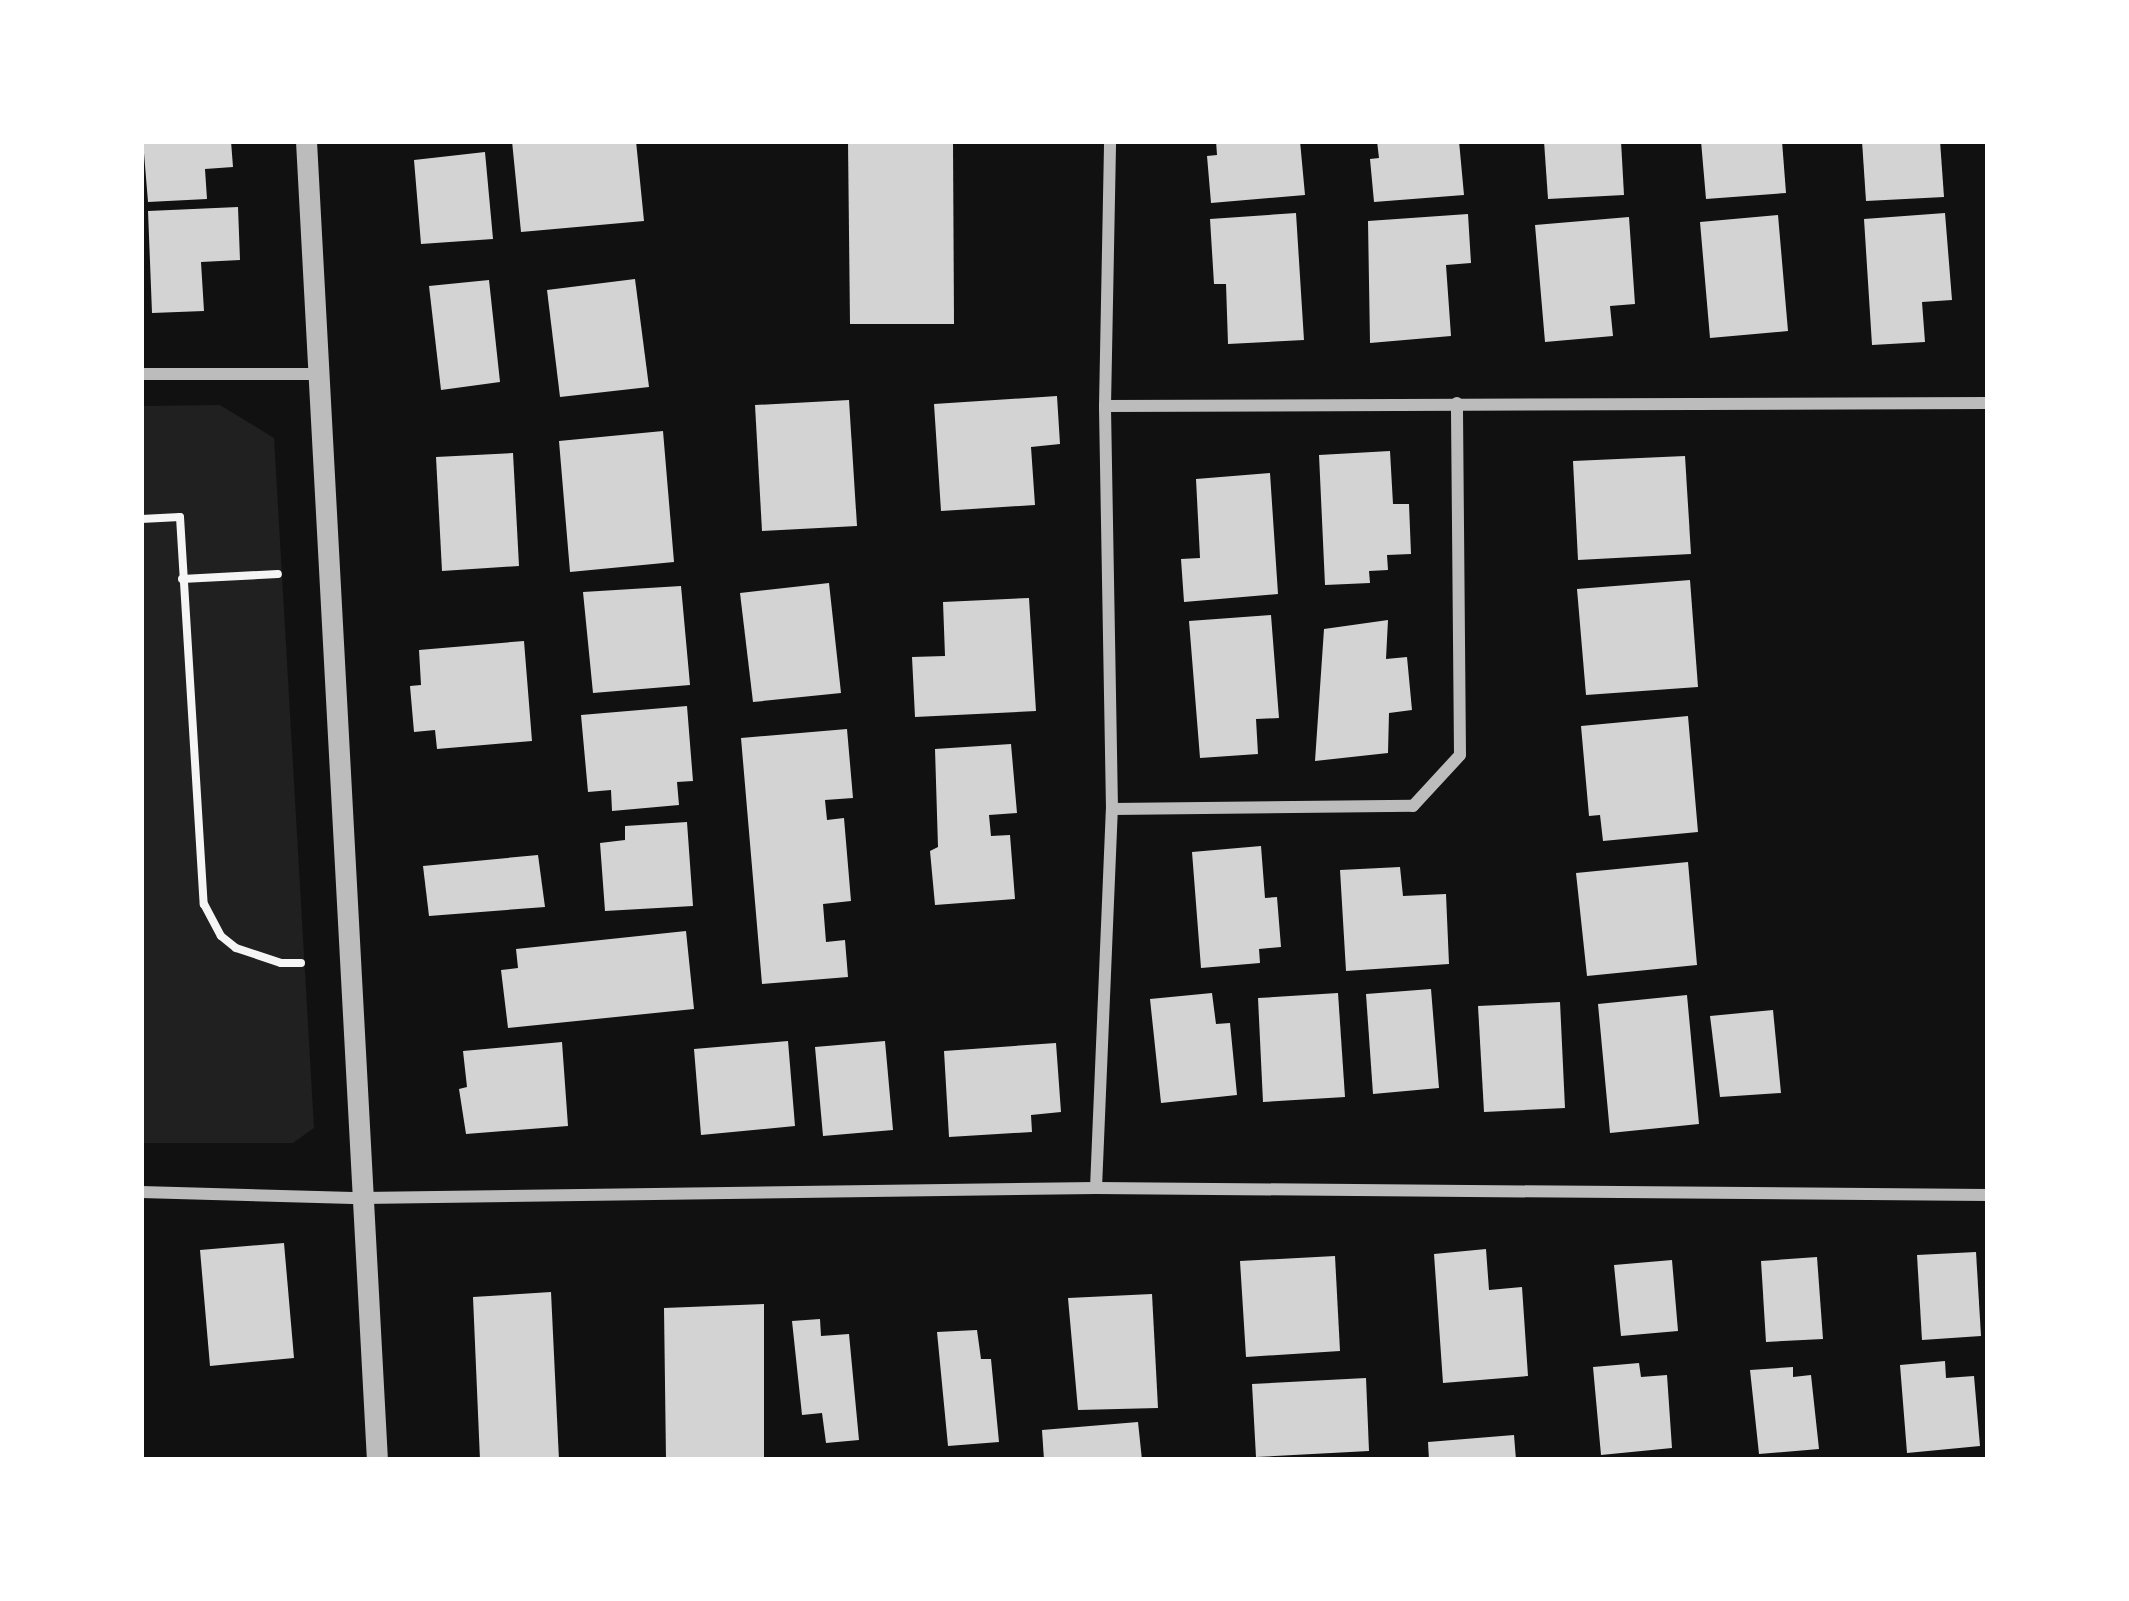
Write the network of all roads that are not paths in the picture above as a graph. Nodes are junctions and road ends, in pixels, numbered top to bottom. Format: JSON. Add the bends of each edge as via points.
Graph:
{"nodes":[{"id":1,"x":305,"y":141,"type":"edge"},
{"id":2,"x":1110,"y":141,"type":"edge"},
{"id":3,"x":141,"y":374,"type":"edge"},
{"id":4,"x":317,"y":374,"type":"junction"},
{"id":5,"x":1457,"y":403,"type":"junction"},
{"id":6,"x":1988,"y":403,"type":"edge"},
{"id":7,"x":1105,"y":406,"type":"junction"},
{"id":8,"x":1112,"y":809,"type":"junction"},
{"id":9,"x":1096,"y":1188,"type":"junction"},
{"id":10,"x":141,"y":1192,"type":"edge"},
{"id":11,"x":1988,"y":1196,"type":"edge"},
{"id":12,"x":362,"y":1198,"type":"junction"},
{"id":13,"x":377,"y":1460,"type":"edge"}],
"edges":[{"from":1,"to":4,"type":"street"},
{"from":2,"to":7,"type":"street"},
{"from":3,"to":4,"type":"street"},
{"from":4,"to":12,"type":"street"},
{"from":5,"to":6,"type":"street"},
{"from":5,"to":7,"type":"street"},
{"from":5,"to":8,"type":"street","via":[[1460,755],[1413,806]]},
{"from":7,"to":8,"type":"street"},
{"from":8,"to":9,"type":"street"},
{"from":9,"to":11,"type":"street"},
{"from":9,"to":12,"type":"street"},
{"from":10,"to":12,"type":"street"},
{"from":12,"to":13,"type":"street"}]}
